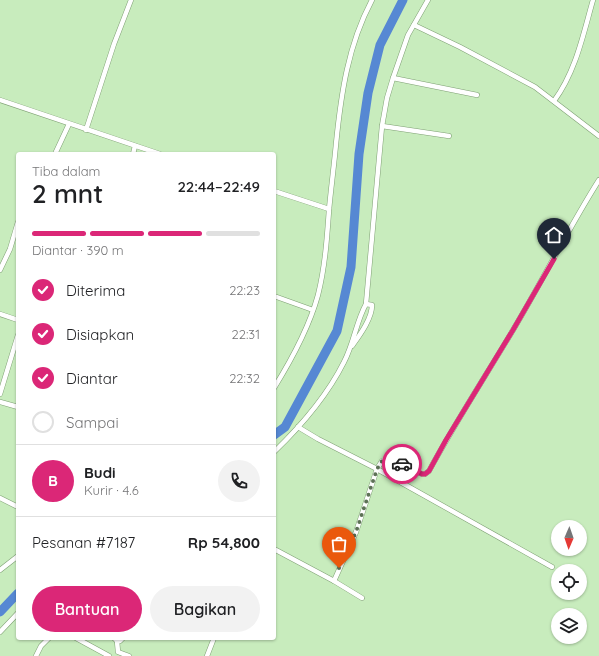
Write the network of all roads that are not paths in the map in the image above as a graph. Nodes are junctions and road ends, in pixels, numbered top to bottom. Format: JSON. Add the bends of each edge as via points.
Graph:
{"nodes":[{"id":1,"x":132,"y":0,"type":"edge"},
{"id":2,"x":372,"y":0,"type":"edge"},
{"id":3,"x":428,"y":0,"type":"edge"},
{"id":4,"x":593,"y":0,"type":"edge"},
{"id":5,"x":414,"y":25,"type":"junction"},
{"id":6,"x":393,"y":78,"type":"junction"},
{"id":7,"x":477,"y":95,"type":"dead end"},
{"id":8,"x":0,"y":100,"type":"edge"},
{"id":9,"x":554,"y":101,"type":"junction"},
{"id":10,"x":69,"y":124,"type":"junction"},
{"id":11,"x":382,"y":126,"type":"junction"},
{"id":12,"x":86,"y":130,"type":"junction"},
{"id":13,"x":449,"y":136,"type":"dead end"},
{"id":14,"x":599,"y":136,"type":"edge"},
{"id":15,"x":135,"y":146,"type":"junction"},
{"id":16,"x":56,"y":152,"type":"edge"},
{"id":17,"x":134,"y":152,"type":"edge"},
{"id":18,"x":154,"y":152,"type":"edge"},
{"id":19,"x":599,"y":180,"type":"edge"},
{"id":20,"x":276,"y":192,"type":"edge"},
{"id":21,"x":329,"y":209,"type":"junction"},
{"id":22,"x":16,"y":229,"type":"edge"},
{"id":23,"x":0,"y":270,"type":"edge"},
{"id":24,"x":276,"y":297,"type":"edge"},
{"id":25,"x":366,"y":304,"type":"junction"},
{"id":26,"x":313,"y":310,"type":"junction"},
{"id":27,"x":0,"y":314,"type":"edge"},
{"id":28,"x":16,"y":319,"type":"edge"},
{"id":29,"x":16,"y":342,"type":"edge"},
{"id":30,"x":350,"y":349,"type":"junction"},
{"id":31,"x":276,"y":385,"type":"edge"},
{"id":32,"x":0,"y":394,"type":"edge"},
{"id":33,"x":0,"y":402,"type":"edge"},
{"id":34,"x":16,"y":406,"type":"edge"},
{"id":35,"x":298,"y":427,"type":"junction"},
{"id":36,"x":276,"y":450,"type":"edge"},
{"id":37,"x":377,"y":469,"type":"junction"},
{"id":38,"x":0,"y":498,"type":"edge"},
{"id":39,"x":16,"y":506,"type":"edge"},
{"id":40,"x":276,"y":550,"type":"edge"},
{"id":41,"x":16,"y":558,"type":"edge"},
{"id":42,"x":551,"y":566,"type":"edge"},
{"id":43,"x":0,"y":570,"type":"edge"},
{"id":44,"x":334,"y":581,"type":"junction"},
{"id":45,"x":362,"y":598,"type":"dead end"},
{"id":46,"x":16,"y":615,"type":"edge"},
{"id":47,"x":0,"y":632,"type":"edge"},
{"id":48,"x":47,"y":640,"type":"edge"},
{"id":49,"x":80,"y":640,"type":"edge"},
{"id":50,"x":119,"y":640,"type":"edge"},
{"id":51,"x":213,"y":640,"type":"edge"},
{"id":52,"x":119,"y":655,"type":"edge"},
{"id":53,"x":36,"y":656,"type":"edge"},
{"id":54,"x":109,"y":656,"type":"edge"},
{"id":55,"x":129,"y":656,"type":"edge"},
{"id":56,"x":207,"y":656,"type":"edge"}],
"edges":[{"from":1,"to":12,"type":"street","via":[[114,44]]},
{"from":2,"to":21,"type":"street","via":[[359,28],[347,68],[339,114]]},
{"from":3,"to":5,"type":"street"},
{"from":4,"to":9,"type":"street","via":[[571,72],[564,88]]},
{"from":5,"to":6,"type":"street"},
{"from":5,"to":9,"type":"street","via":[[520,78]]},
{"from":6,"to":7,"type":"street"},
{"from":6,"to":11,"type":"street"},
{"from":8,"to":10,"type":"street"},
{"from":9,"to":14,"type":"street"},
{"from":10,"to":12,"type":"street"},
{"from":10,"to":16,"type":"street"},
{"from":11,"to":13,"type":"street"},
{"from":11,"to":25,"type":"street"},
{"from":12,"to":15,"type":"street"},
{"from":15,"to":17,"type":"street"},
{"from":15,"to":18,"type":"street"},
{"from":19,"to":37,"type":"street","via":[[429,471],[422,474],[388,458],[382,461]]},
{"from":20,"to":21,"type":"street"},
{"from":21,"to":26,"type":"street","via":[[324,261]]},
{"from":22,"to":23,"type":"street"},
{"from":24,"to":26,"type":"street"},
{"from":25,"to":30,"type":"street","via":[[359,316]]},
{"from":25,"to":30,"type":"street","via":[[372,306],[372,311],[363,331]]},
{"from":26,"to":31,"type":"street","via":[[293,355]]},
{"from":27,"to":28,"type":"street"},
{"from":29,"to":32,"type":"street"},
{"from":30,"to":35,"type":"street","via":[[326,392]]},
{"from":33,"to":34,"type":"street"},
{"from":35,"to":36,"type":"street"},
{"from":35,"to":37,"type":"street"},
{"from":37,"to":42,"type":"street"},
{"from":37,"to":44,"type":"street","via":[[356,532]]},
{"from":38,"to":39,"type":"street"},
{"from":40,"to":44,"type":"street"},
{"from":41,"to":43,"type":"street"},
{"from":44,"to":45,"type":"street"},
{"from":46,"to":47,"type":"street"},
{"from":48,"to":53,"type":"street"},
{"from":49,"to":54,"type":"street"},
{"from":50,"to":52,"type":"street"},
{"from":51,"to":56,"type":"street"},
{"from":52,"to":55,"type":"street"}]}
